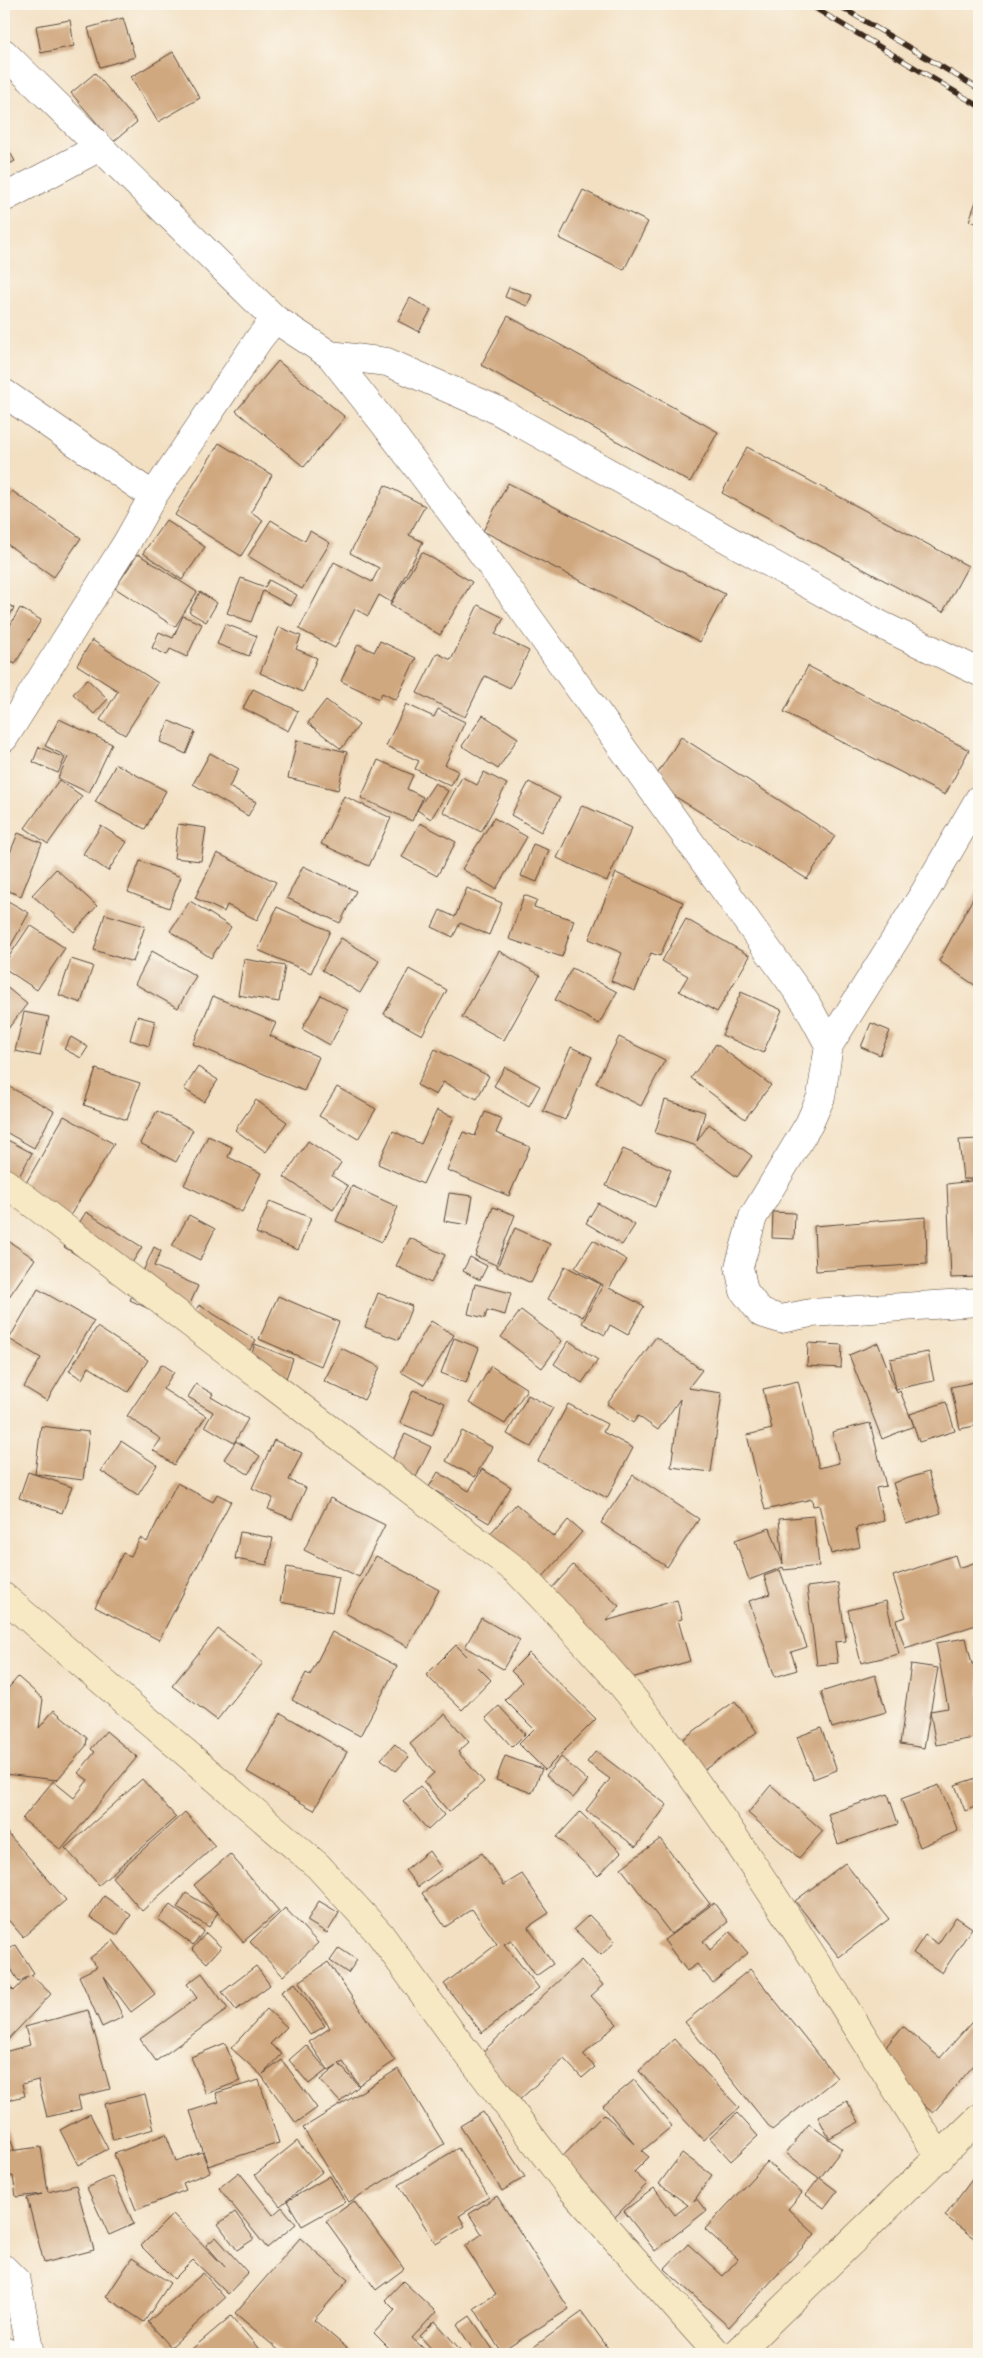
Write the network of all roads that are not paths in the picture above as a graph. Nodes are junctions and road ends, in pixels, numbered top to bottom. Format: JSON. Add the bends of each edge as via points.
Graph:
{"nodes":[{"id":1,"x":4,"y":53,"type":"edge"},
{"id":2,"x":100,"y":147,"type":"junction"},
{"id":3,"x":4,"y":198,"type":"edge"},
{"id":4,"x":275,"y":318,"type":"junction"},
{"id":5,"x":330,"y":355,"type":"junction"},
{"id":6,"x":4,"y":393,"type":"edge"},
{"id":7,"x":154,"y":496,"type":"junction"},
{"id":8,"x":979,"y":672,"type":"edge"},
{"id":9,"x":4,"y":738,"type":"edge"},
{"id":10,"x":979,"y":799,"type":"edge"},
{"id":11,"x":829,"y":1045,"type":"junction"},
{"id":12,"x":4,"y":1182,"type":"edge"},
{"id":13,"x":979,"y":1302,"type":"edge"},
{"id":14,"x":4,"y":1597,"type":"edge"},
{"id":15,"x":979,"y":2118,"type":"edge"},
{"id":16,"x":940,"y":2158,"type":"junction"},
{"id":17,"x":4,"y":2269,"type":"edge"},
{"id":18,"x":4,"y":2351,"type":"edge"},
{"id":19,"x":746,"y":2351,"type":"edge"},
{"id":20,"x":11,"y":2354,"type":"edge"},
{"id":21,"x":30,"y":2354,"type":"edge"},
{"id":22,"x":718,"y":2354,"type":"edge"}],
"edges":[{"from":1,"to":2,"type":"street"},
{"from":2,"to":3,"type":"street"},
{"from":2,"to":4,"type":"street"},
{"from":4,"to":5,"type":"street"},
{"from":4,"to":7,"type":"street"},
{"from":5,"to":8,"type":"street","via":[[387,362],[495,408],[879,624]]},
{"from":5,"to":11,"type":"street","via":[[477,546],[806,1003]]},
{"from":6,"to":7,"type":"street"},
{"from":7,"to":9,"type":"street"},
{"from":10,"to":11,"type":"street"},
{"from":11,"to":13,"type":"street","via":[[821,1097],[753,1217],[739,1267],[744,1291],[761,1313],[781,1319],[811,1313]]},
{"from":12,"to":16,"type":"street","via":[[517,1571],[576,1633],[654,1726],[753,1866]]},
{"from":14,"to":22,"type":"street","via":[[318,1866],[380,1934],[568,2185]]},
{"from":15,"to":16,"type":"street"},
{"from":16,"to":19,"type":"street"},
{"from":17,"to":21,"type":"street","via":[[17,2282]]},
{"from":18,"to":20,"type":"street"}]}
